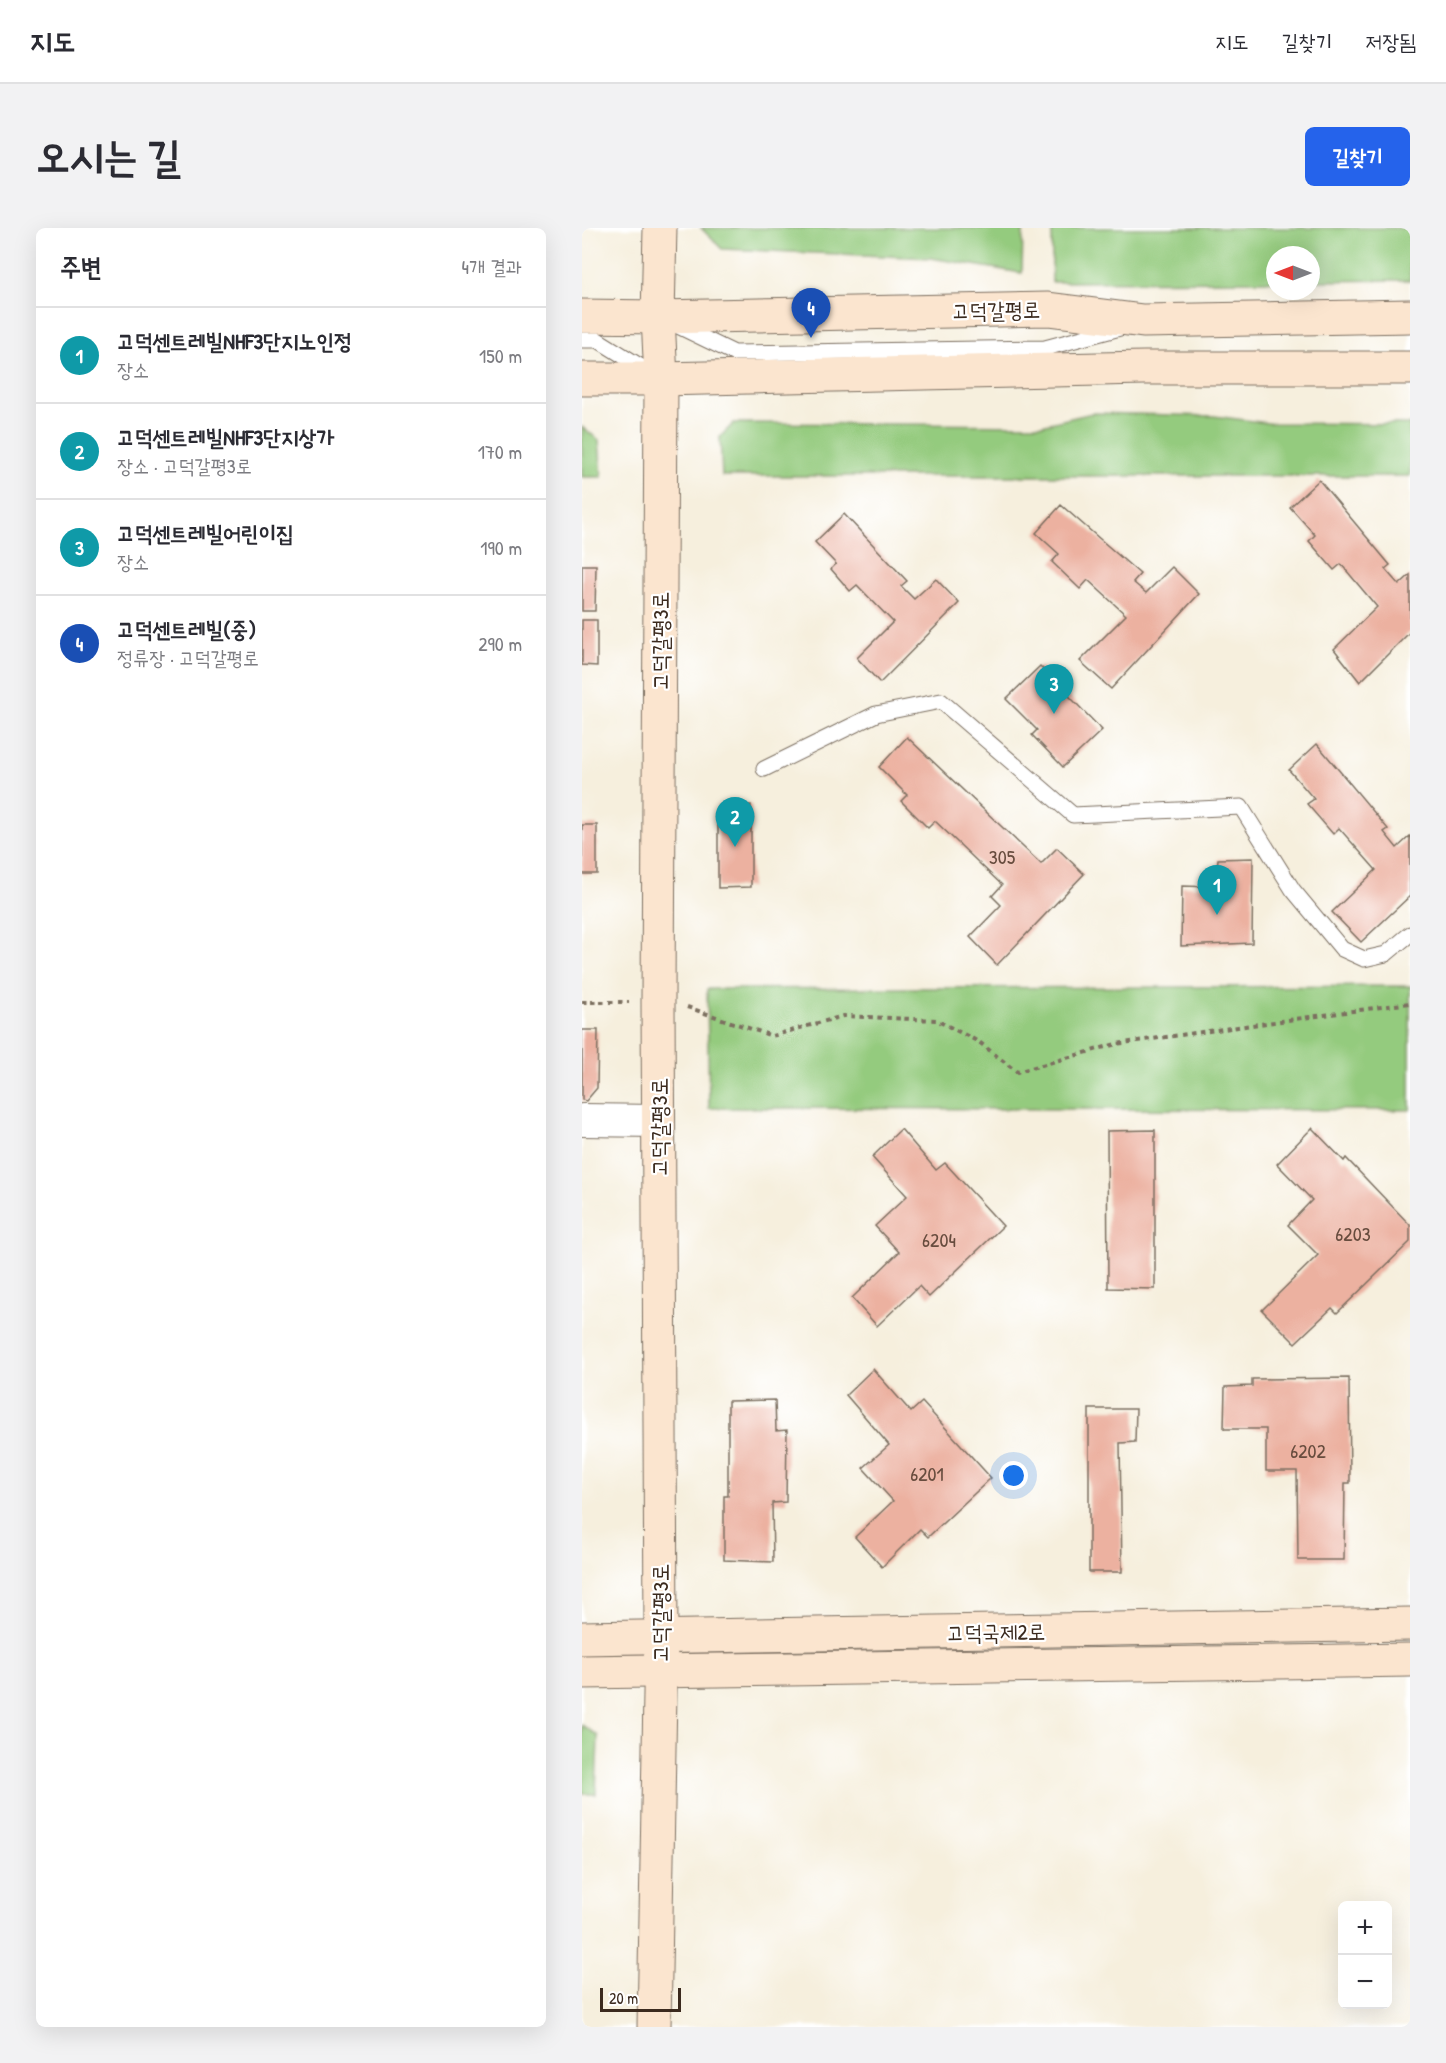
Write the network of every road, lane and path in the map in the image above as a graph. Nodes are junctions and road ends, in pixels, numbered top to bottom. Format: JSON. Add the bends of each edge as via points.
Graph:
{"nodes":[{"id":1,"x":660,"y":228,"type":"edge"},
{"id":2,"x":582,"y":316,"type":"edge"},
{"id":3,"x":658,"y":316,"type":"junction"},
{"id":4,"x":1410,"y":316,"type":"edge"},
{"id":5,"x":582,"y":340,"type":"edge"},
{"id":6,"x":1410,"y":368,"type":"edge"},
{"id":7,"x":582,"y":379,"type":"edge"},
{"id":8,"x":661,"y":380,"type":"junction"},
{"id":9,"x":764,"y":770,"type":"dead end"},
{"id":10,"x":1410,"y":934,"type":"edge"},
{"id":11,"x":582,"y":1002,"type":"edge"},
{"id":12,"x":658,"y":1002,"type":"junction"},
{"id":13,"x":1410,"y":1003,"type":"edge"},
{"id":14,"x":582,"y":1120,"type":"edge"},
{"id":15,"x":659,"y":1121,"type":"junction"},
{"id":16,"x":1410,"y":1624,"type":"edge"},
{"id":17,"x":582,"y":1638,"type":"edge"},
{"id":18,"x":661,"y":1638,"type":"junction"},
{"id":19,"x":1410,"y":1660,"type":"edge"},
{"id":20,"x":582,"y":1672,"type":"edge"},
{"id":21,"x":660,"y":1672,"type":"junction"},
{"id":22,"x":654,"y":2027,"type":"edge"}],
"edges":[{"from":1,"to":3,"type":"street","name":"고덕갈평3로"},
{"from":2,"to":3,"type":"street","name":"고덕갈평로"},
{"from":3,"to":4,"type":"street","name":"고덕갈평로","via":[[1048,309],[1143,321]]},
{"from":3,"to":8,"type":"street","name":"고덕갈평3로"},
{"from":5,"to":8,"type":"lane","via":[[598,340]]},
{"from":6,"to":8,"type":"street","via":[[1144,368]]},
{"from":7,"to":8,"type":"street"},
{"from":8,"to":12,"type":"street","name":"고덕갈평3로"},
{"from":9,"to":10,"type":"lane","via":[[876,714],[941,701],[1073,815],[1241,807],[1293,890],[1342,949],[1364,959],[1386,954]]},
{"from":11,"to":12,"type":"path"},
{"from":12,"to":13,"type":"path","via":[[677,1004],[772,1036],[843,1016],[936,1020],[979,1042],[1017,1072],[1116,1044]]},
{"from":12,"to":15,"type":"street","name":"고덕갈평3로"},
{"from":14,"to":15,"type":"street"},
{"from":15,"to":18,"type":"street","name":"고덕갈평3로"},
{"from":16,"to":18,"type":"street","name":"고덕국제2로"},
{"from":17,"to":18,"type":"street","name":"고덕국제2로"},
{"from":18,"to":21,"type":"street","name":"고덕갈평3로"},
{"from":19,"to":21,"type":"street","name":"고덕국제2로"},
{"from":20,"to":21,"type":"street","name":"고덕국제2로"},
{"from":21,"to":22,"type":"street","name":"고덕갈평3로"}]}
